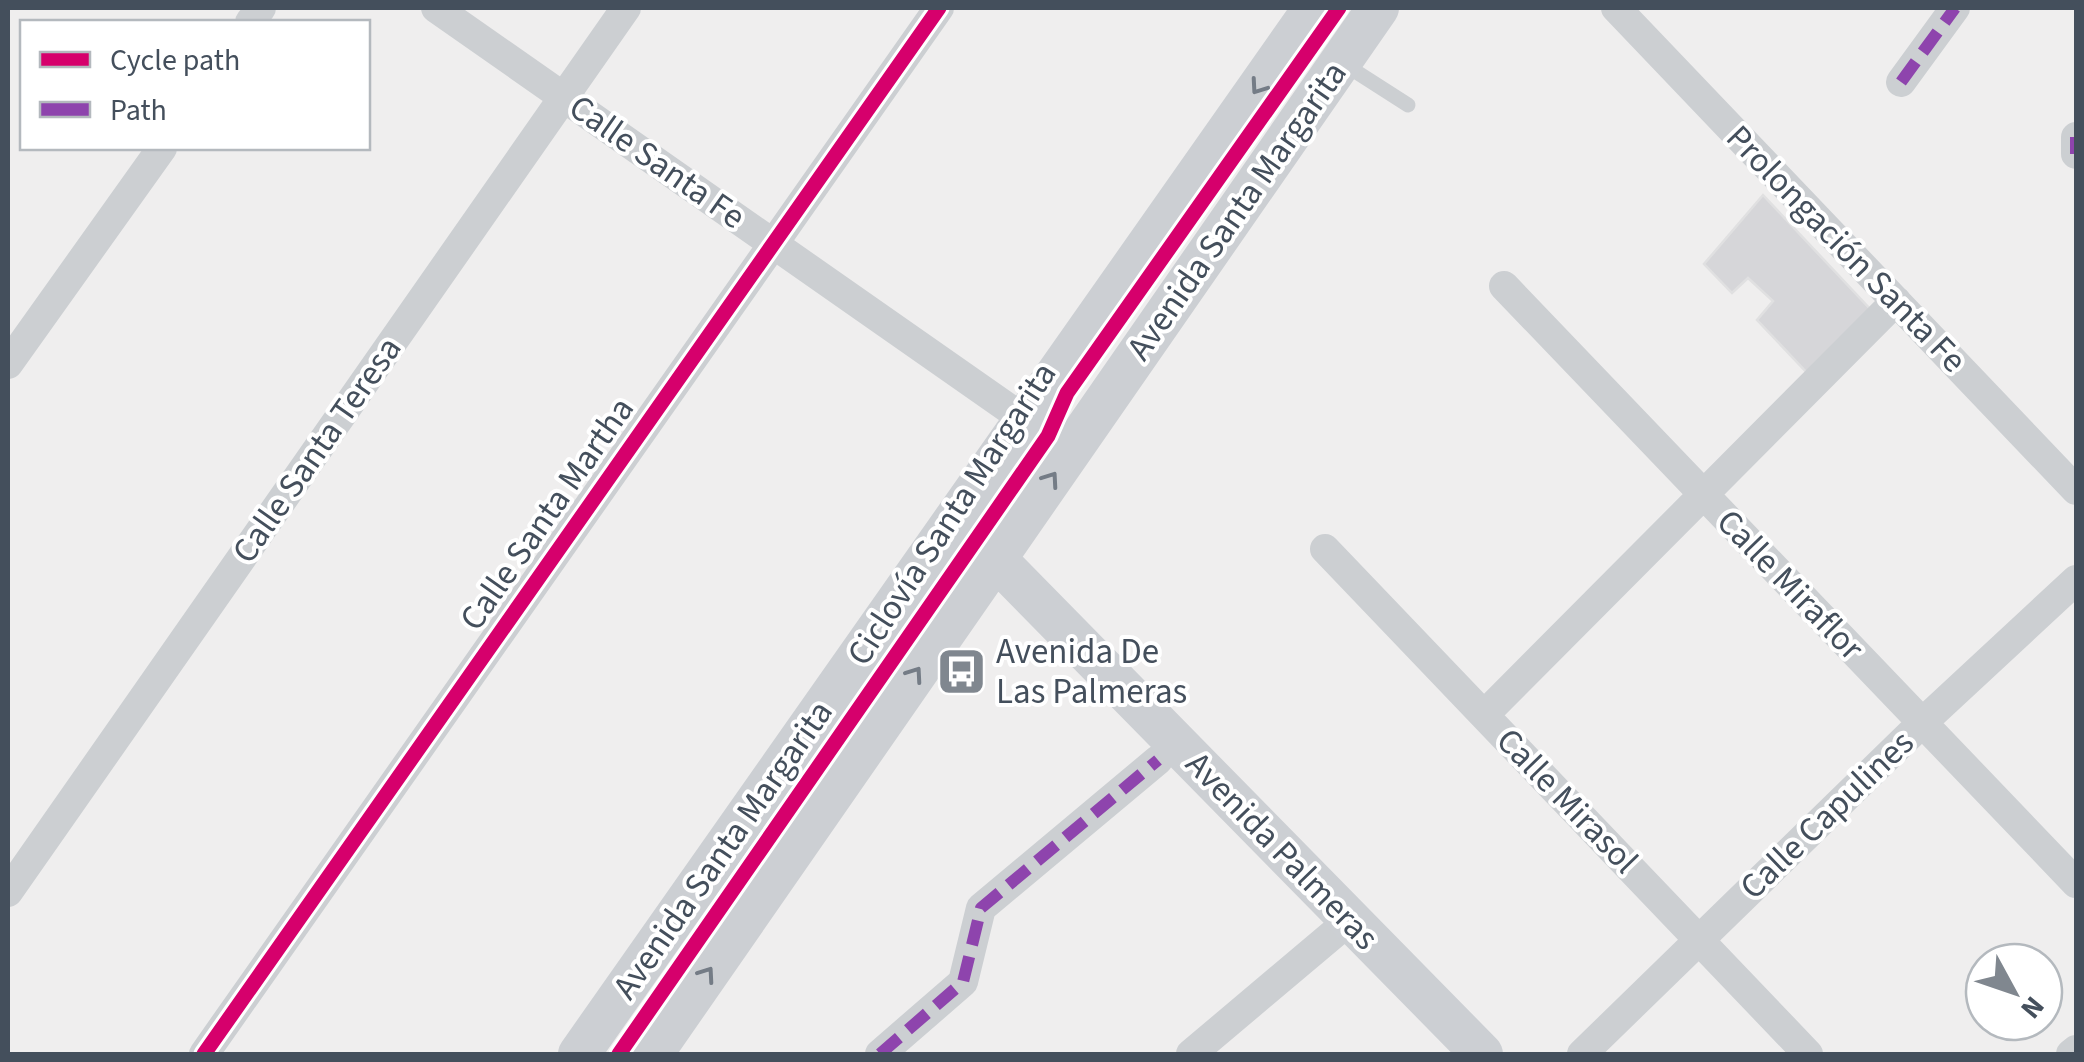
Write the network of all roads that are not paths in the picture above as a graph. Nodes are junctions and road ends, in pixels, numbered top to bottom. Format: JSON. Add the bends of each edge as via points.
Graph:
{"nodes":[{"id":1,"x":436,"y":8,"type":"edge"},
{"id":2,"x":626,"y":8,"type":"edge"},
{"id":3,"x":938,"y":8,"type":"edge"},
{"id":4,"x":1314,"y":8,"type":"edge"},
{"id":5,"x":1378,"y":8,"type":"edge"},
{"id":6,"x":1616,"y":8,"type":"edge"},
{"id":7,"x":1955,"y":8,"type":"edge"},
{"id":8,"x":1340,"y":62,"type":"junction"},
{"id":9,"x":1901,"y":82,"type":"dead end"},
{"id":10,"x":564,"y":96,"type":"junction"},
{"id":11,"x":1408,"y":105,"type":"dead end"},
{"id":12,"x":2076,"y":137,"type":"edge"},
{"id":13,"x":161,"y":150,"type":"edge"},
{"id":14,"x":2076,"y":154,"type":"edge"},
{"id":15,"x":774,"y":244,"type":"junction"},
{"id":16,"x":1504,"y":286,"type":"dead end"},
{"id":17,"x":1896,"y":301,"type":"junction"},
{"id":18,"x":8,"y":364,"type":"edge"},
{"id":19,"x":1026,"y":420,"type":"junction"},
{"id":20,"x":2076,"y":490,"type":"edge"},
{"id":21,"x":1703,"y":494,"type":"junction"},
{"id":22,"x":948,"y":530,"type":"junction"},
{"id":23,"x":1325,"y":549,"type":"dead end"},
{"id":24,"x":988,"y":569,"type":"junction"},
{"id":25,"x":2076,"y":580,"type":"edge"},
{"id":26,"x":1484,"y":715,"type":"junction"},
{"id":27,"x":1922,"y":722,"type":"junction"},
{"id":28,"x":1158,"y":760,"type":"junction"},
{"id":29,"x":2076,"y":883,"type":"edge"},
{"id":30,"x":8,"y":892,"type":"edge"},
{"id":31,"x":1340,"y":928,"type":"junction"},
{"id":32,"x":1700,"y":940,"type":"junction"},
{"id":33,"x":204,"y":1054,"type":"edge"},
{"id":34,"x":579,"y":1054,"type":"edge"},
{"id":35,"x":652,"y":1054,"type":"edge"},
{"id":36,"x":880,"y":1054,"type":"edge"},
{"id":37,"x":1191,"y":1054,"type":"edge"},
{"id":38,"x":1446,"y":1054,"type":"edge"},
{"id":39,"x":1482,"y":1054,"type":"edge"},
{"id":40,"x":1582,"y":1054,"type":"edge"},
{"id":41,"x":1808,"y":1054,"type":"edge"}],
"edges":[{"from":1,"to":10,"type":"street","name":"Calle Santa Fe"},
{"from":2,"to":10,"type":"street","name":"Calle Santa Teresa"},
{"from":3,"to":15,"type":"street","name":"Calle Santa Martha"},
{"from":4,"to":19,"type":"main road","name":"Avenida Santa Margarita","one_way":true},
{"from":5,"to":8,"type":"main road","name":"Avenida Santa Margarita"},
{"from":6,"to":17,"type":"street","name":"Prolongación Santa Fe"},
{"from":7,"to":9,"type":"street"},
{"from":8,"to":11,"type":"lane"},
{"from":24,"to":8,"type":"main road","name":"Avenida Santa Margarita","one_way":true},
{"from":10,"to":15,"type":"street","name":"Calle Santa Fe"},
{"from":10,"to":30,"type":"street","name":"Calle Santa Teresa"},
{"from":12,"to":14,"type":"street"},
{"from":13,"to":18,"type":"street"},
{"from":15,"to":19,"type":"street","name":"Calle Santa Fe"},
{"from":15,"to":33,"type":"street","name":"Calle Santa Martha"},
{"from":16,"to":21,"type":"street","name":"Calle Miraflor"},
{"from":17,"to":20,"type":"street","name":"Prolongación Santa Fe"},
{"from":17,"to":21,"type":"street"},
{"from":19,"to":22,"type":"main road","name":"Avenida Santa Margarita"},
{"from":21,"to":26,"type":"street"},
{"from":21,"to":27,"type":"street","name":"Calle Miraflor"},
{"from":22,"to":24,"type":"main road","name":"Avenida Palmeras"},
{"from":22,"to":34,"type":"main road","name":"Avenida Santa Margarita"},
{"from":23,"to":26,"type":"street","name":"Calle Mirasol"},
{"from":24,"to":28,"type":"main road","name":"Avenida Palmeras"},
{"from":24,"to":31,"type":"main road","name":"Avenida Palmeras"},
{"from":35,"to":24,"type":"main road","name":"Avenida Santa Margarita","one_way":true},
{"from":25,"to":27,"type":"street","name":"Calle Capulines"},
{"from":26,"to":32,"type":"street","name":"Calle Mirasol"},
{"from":27,"to":29,"type":"street","name":"Calle Miraflor"},
{"from":27,"to":32,"type":"street","name":"Calle Capulines"},
{"from":28,"to":31,"type":"main road","name":"Avenida Palmeras"},
{"from":28,"to":36,"type":"street","via":[[982,908],[962,982]]},
{"from":31,"to":37,"type":"street"},
{"from":31,"to":38,"type":"main road","name":"Avenida Palmeras"},
{"from":31,"to":39,"type":"main road","name":"Avenida Palmeras"},
{"from":32,"to":40,"type":"street","name":"Calle Capulines"},
{"from":32,"to":41,"type":"street","name":"Calle Mirasol"}]}
